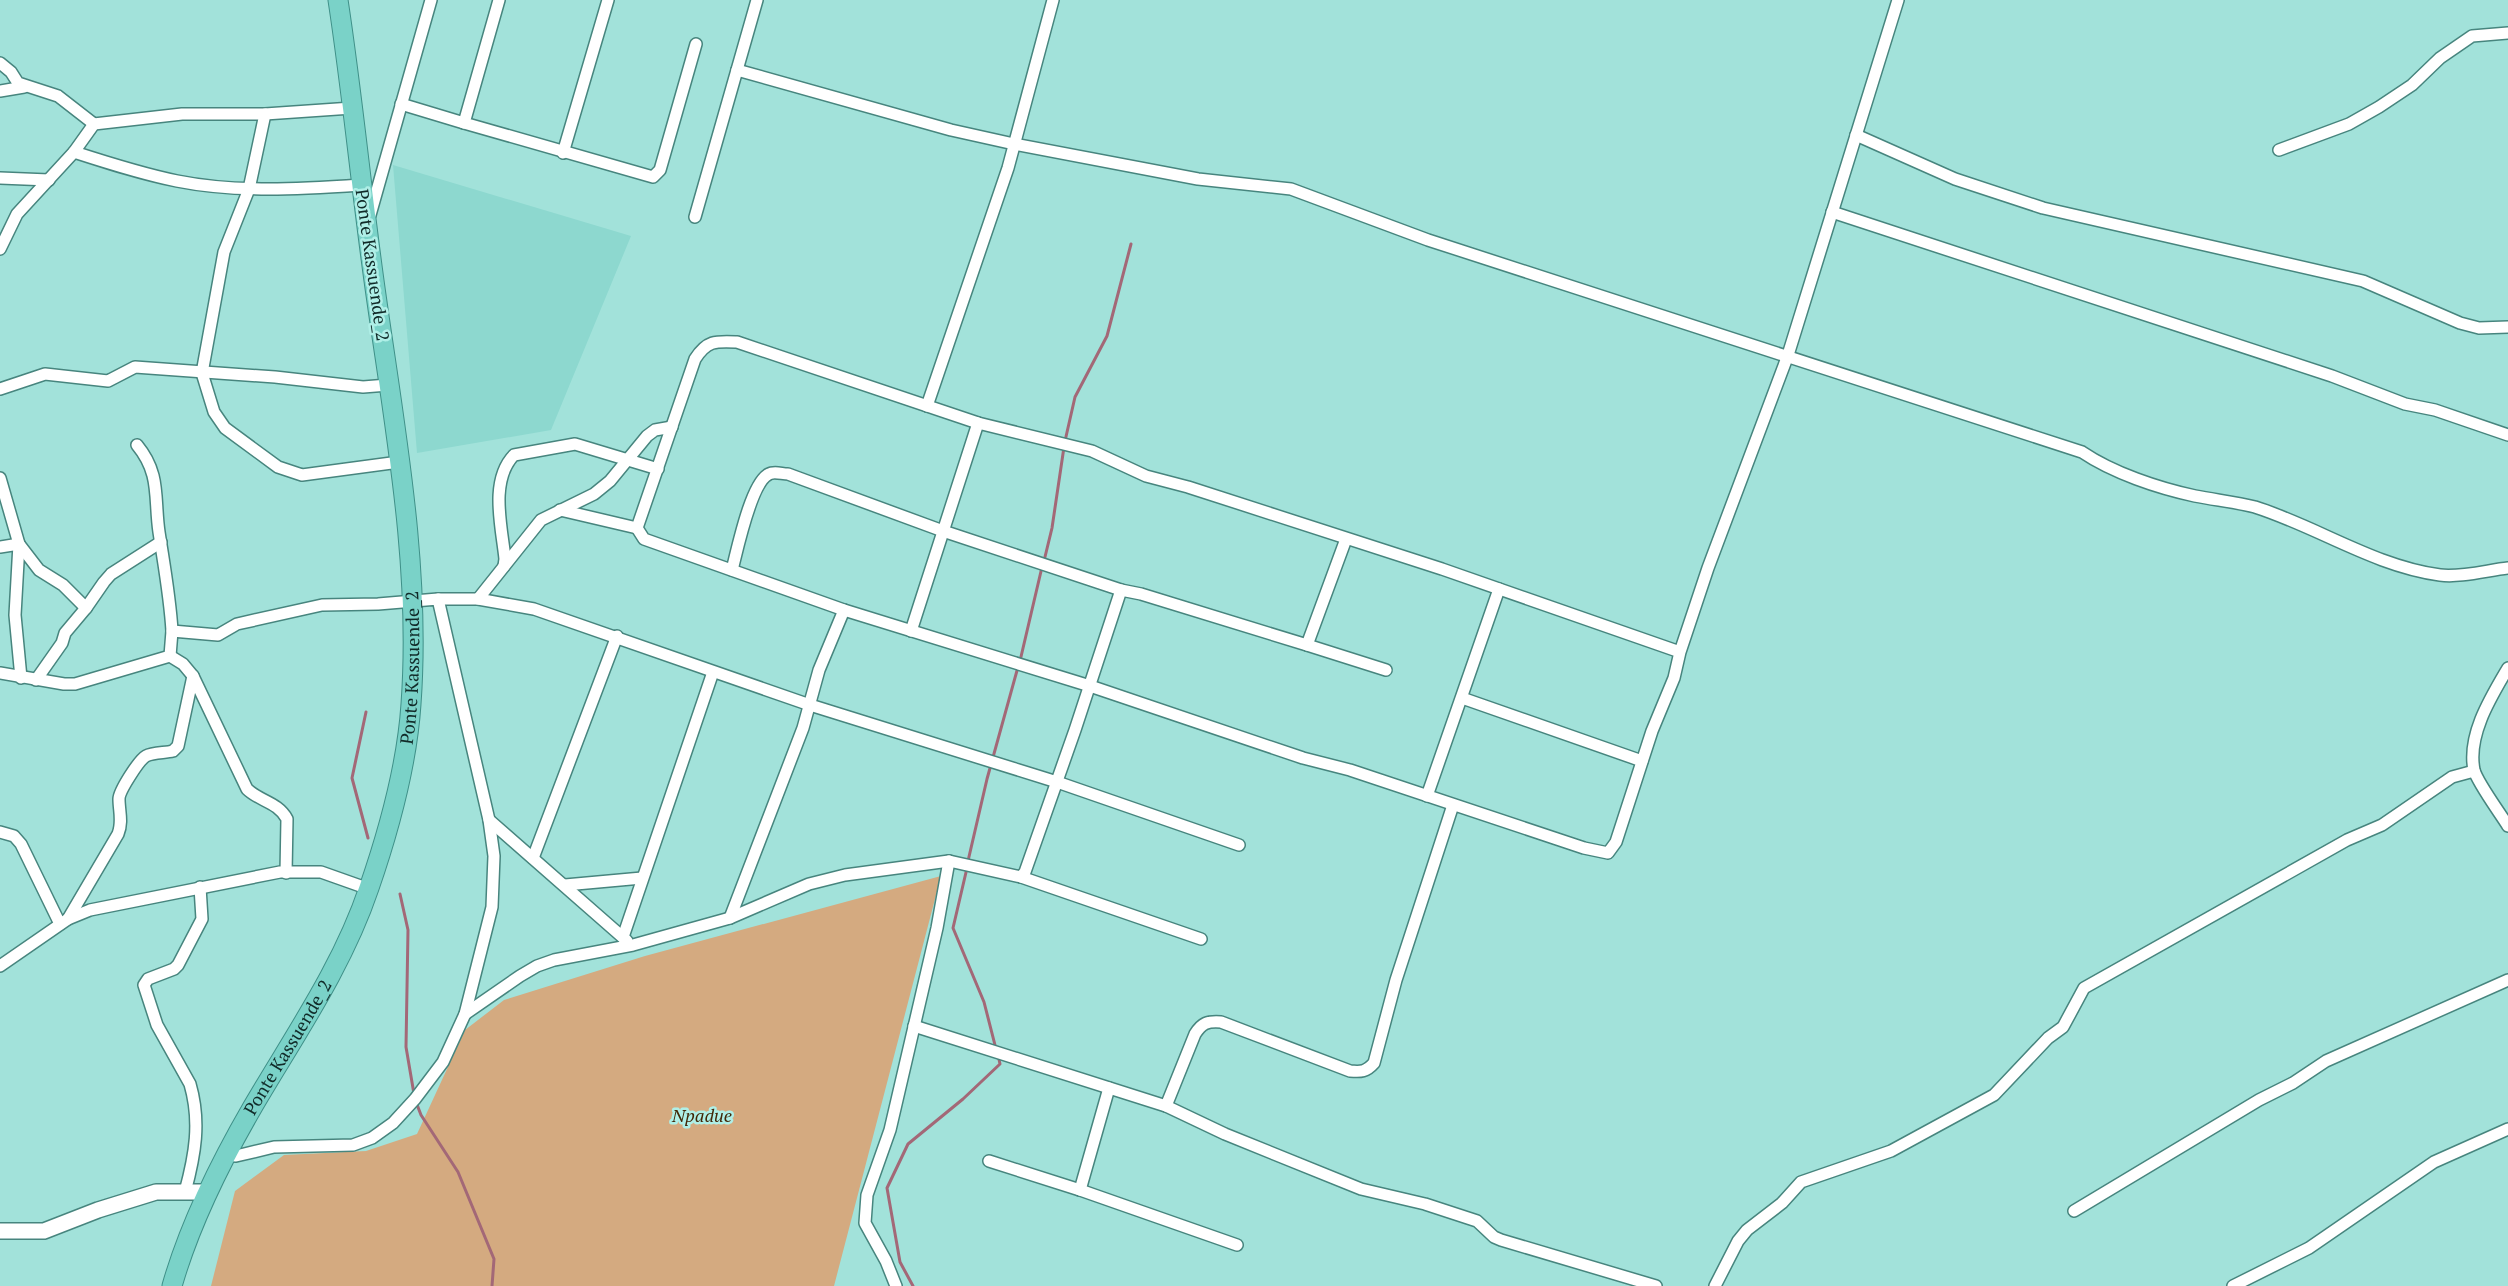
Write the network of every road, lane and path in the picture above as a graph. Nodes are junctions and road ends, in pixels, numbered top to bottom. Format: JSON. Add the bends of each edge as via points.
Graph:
{"nodes":[{"id":1,"x":338,"y":0,"type":"edge"},
{"id":2,"x":431,"y":0,"type":"edge"},
{"id":3,"x":499,"y":0,"type":"edge"},
{"id":4,"x":608,"y":0,"type":"edge"},
{"id":5,"x":757,"y":0,"type":"edge"},
{"id":6,"x":1053,"y":0,"type":"edge"},
{"id":7,"x":1898,"y":0,"type":"edge"},
{"id":8,"x":2508,"y":33,"type":"edge"},
{"id":9,"x":696,"y":44,"type":"dead end"},
{"id":10,"x":0,"y":63,"type":"edge"},
{"id":11,"x":737,"y":70,"type":"junction"},
{"id":12,"x":24,"y":87,"type":"junction"},
{"id":13,"x":0,"y":92,"type":"edge"},
{"id":14,"x":401,"y":104,"type":"junction"},
{"id":15,"x":352,"y":108,"type":"junction"},
{"id":16,"x":265,"y":114,"type":"junction"},
{"id":17,"x":94,"y":124,"type":"junction"},
{"id":18,"x":464,"y":124,"type":"junction"},
{"id":19,"x":1856,"y":135,"type":"junction"},
{"id":20,"x":1014,"y":144,"type":"junction"},
{"id":21,"x":2279,"y":150,"type":"dead end"},
{"id":22,"x":74,"y":152,"type":"junction"},
{"id":23,"x":563,"y":153,"type":"junction"},
{"id":24,"x":0,"y":178,"type":"edge"},
{"id":25,"x":49,"y":180,"type":"junction"},
{"id":26,"x":361,"y":186,"type":"junction"},
{"id":27,"x":249,"y":189,"type":"junction"},
{"id":28,"x":1832,"y":212,"type":"junction"},
{"id":29,"x":695,"y":217,"type":"dead end"},
{"id":30,"x":366,"y":227,"type":"junction"},
{"id":31,"x":0,"y":249,"type":"edge"},
{"id":32,"x":2508,"y":327,"type":"edge"},
{"id":33,"x":1788,"y":355,"type":"junction"},
{"id":34,"x":202,"y":373,"type":"junction"},
{"id":35,"x":388,"y":385,"type":"junction"},
{"id":36,"x":0,"y":389,"type":"edge"},
{"id":37,"x":927,"y":406,"type":"junction"},
{"id":38,"x":978,"y":423,"type":"junction"},
{"id":39,"x":672,"y":426,"type":"junction"},
{"id":40,"x":2508,"y":435,"type":"edge"},
{"id":41,"x":137,"y":445,"type":"dead end"},
{"id":42,"x":628,"y":460,"type":"junction"},
{"id":43,"x":399,"y":462,"type":"junction"},
{"id":44,"x":658,"y":469,"type":"junction"},
{"id":45,"x":0,"y":478,"type":"edge"},
{"id":46,"x":560,"y":510,"type":"junction"},
{"id":47,"x":637,"y":528,"type":"junction"},
{"id":48,"x":943,"y":531,"type":"junction"},
{"id":49,"x":1346,"y":539,"type":"junction"},
{"id":50,"x":161,"y":542,"type":"junction"},
{"id":51,"x":19,"y":544,"type":"junction"},
{"id":52,"x":0,"y":547,"type":"edge"},
{"id":53,"x":504,"y":566,"type":"junction"},
{"id":54,"x":2508,"y":568,"type":"edge"},
{"id":55,"x":732,"y":570,"type":"junction"},
{"id":56,"x":1499,"y":589,"type":"junction"},
{"id":57,"x":1121,"y":590,"type":"junction"},
{"id":58,"x":438,"y":599,"type":"junction"},
{"id":59,"x":478,"y":599,"type":"junction"},
{"id":60,"x":413,"y":600,"type":"junction"},
{"id":61,"x":86,"y":608,"type":"junction"},
{"id":62,"x":844,"y":610,"type":"junction"},
{"id":63,"x":172,"y":631,"type":"junction"},
{"id":64,"x":911,"y":631,"type":"junction"},
{"id":65,"x":617,"y":636,"type":"junction"},
{"id":66,"x":1307,"y":645,"type":"junction"},
{"id":67,"x":1680,"y":652,"type":"junction"},
{"id":68,"x":170,"y":656,"type":"junction"},
{"id":69,"x":2508,"y":668,"type":"edge"},
{"id":70,"x":1386,"y":670,"type":"dead end"},
{"id":71,"x":713,"y":672,"type":"junction"},
{"id":72,"x":0,"y":673,"type":"edge"},
{"id":73,"x":193,"y":676,"type":"junction"},
{"id":74,"x":21,"y":678,"type":"junction"},
{"id":75,"x":36,"y":680,"type":"junction"},
{"id":76,"x":1090,"y":686,"type":"junction"},
{"id":77,"x":1462,"y":698,"type":"junction"},
{"id":78,"x":810,"y":705,"type":"junction"},
{"id":79,"x":1642,"y":762,"type":"junction"},
{"id":80,"x":2474,"y":771,"type":"junction"},
{"id":81,"x":1057,"y":782,"type":"junction"},
{"id":82,"x":1427,"y":796,"type":"junction"},
{"id":83,"x":1453,"y":805,"type":"junction"},
{"id":84,"x":489,"y":820,"type":"junction"},
{"id":85,"x":2508,"y":826,"type":"edge"},
{"id":86,"x":0,"y":832,"type":"edge"},
{"id":87,"x":1240,"y":845,"type":"dead end"},
{"id":88,"x":533,"y":858,"type":"junction"},
{"id":89,"x":949,"y":861,"type":"junction"},
{"id":90,"x":286,"y":873,"type":"junction"},
{"id":91,"x":1021,"y":877,"type":"junction"},
{"id":92,"x":642,"y":878,"type":"junction"},
{"id":93,"x":565,"y":885,"type":"junction"},
{"id":94,"x":200,"y":887,"type":"junction"},
{"id":95,"x":369,"y":889,"type":"junction"},
{"id":96,"x":730,"y":918,"type":"junction"},
{"id":97,"x":64,"y":922,"type":"junction"},
{"id":98,"x":623,"y":937,"type":"junction"},
{"id":99,"x":1202,"y":939,"type":"dead end"},
{"id":100,"x":632,"y":945,"type":"junction"},
{"id":101,"x":0,"y":966,"type":"edge"},
{"id":102,"x":2508,"y":980,"type":"edge"},
{"id":103,"x":465,"y":1014,"type":"junction"},
{"id":104,"x":914,"y":1026,"type":"junction"},
{"id":105,"x":1109,"y":1088,"type":"junction"},
{"id":106,"x":1166,"y":1106,"type":"junction"},
{"id":107,"x":2508,"y":1129,"type":"edge"},
{"id":108,"x":226,"y":1154,"type":"junction"},
{"id":109,"x":989,"y":1161,"type":"dead end"},
{"id":110,"x":1080,"y":1190,"type":"junction"},
{"id":111,"x":185,"y":1192,"type":"junction"},
{"id":112,"x":206,"y":1192,"type":"junction"},
{"id":113,"x":2074,"y":1211,"type":"dead end"},
{"id":114,"x":0,"y":1231,"type":"edge"},
{"id":115,"x":1237,"y":1245,"type":"dead end"},
{"id":116,"x":172,"y":1286,"type":"edge"},
{"id":117,"x":896,"y":1286,"type":"edge"},
{"id":118,"x":1656,"y":1286,"type":"edge"},
{"id":119,"x":1716,"y":1286,"type":"edge"},
{"id":120,"x":2233,"y":1286,"type":"edge"}],
"edges":[{"from":1,"to":15,"type":"highway","name":"Ponte Kassuende_2"},
{"from":2,"to":14,"type":"street"},
{"from":3,"to":18,"type":"street"},
{"from":4,"to":23,"type":"street"},
{"from":5,"to":11,"type":"street"},
{"from":6,"to":20,"type":"street"},
{"from":7,"to":19,"type":"street"},
{"from":8,"to":21,"type":"street","via":[[2472,36],[2380,107],[2349,124]]},
{"from":9,"to":23,"type":"street","via":[[660,170],[653,177]]},
{"from":10,"to":12,"type":"street"},
{"from":11,"to":20,"type":"street"},
{"from":11,"to":29,"type":"street"},
{"from":12,"to":13,"type":"street"},
{"from":12,"to":17,"type":"street","via":[[58,96]]},
{"from":14,"to":18,"type":"street"},
{"from":14,"to":30,"type":"street"},
{"from":15,"to":16,"type":"street"},
{"from":15,"to":26,"type":"highway","name":"Ponte Kassuende_2"},
{"from":16,"to":17,"type":"street","via":[[182,114]]},
{"from":16,"to":27,"type":"street"},
{"from":17,"to":22,"type":"street"},
{"from":18,"to":23,"type":"street"},
{"from":19,"to":28,"type":"street"},
{"from":19,"to":32,"type":"street","via":[[1955,179],[2043,208],[2363,281],[2460,323],[2479,328]]},
{"from":20,"to":33,"type":"street","via":[[1198,180],[1291,189],[1434,242]]},
{"from":20,"to":37,"type":"street"},
{"from":22,"to":25,"type":"street"},
{"from":22,"to":27,"type":"street","via":[[178,181]]},
{"from":24,"to":25,"type":"street"},
{"from":25,"to":31,"type":"street","via":[[17,214]]},
{"from":26,"to":27,"type":"street"},
{"from":26,"to":30,"type":"highway","name":"Ponte Kassuende_2"},
{"from":27,"to":34,"type":"street","via":[[224,252]]},
{"from":28,"to":33,"type":"street"},
{"from":28,"to":40,"type":"street","via":[[2332,376],[2405,404],[2435,410]]},
{"from":30,"to":35,"type":"highway","name":"Ponte Kassuende_2"},
{"from":33,"to":54,"type":"street","via":[[2082,452],[2098,464],[2121,473],[2192,495],[2254,507],[2305,526],[2383,562],[2443,576]]},
{"from":33,"to":67,"type":"street"},
{"from":34,"to":35,"type":"street","via":[[363,387]]},
{"from":34,"to":36,"type":"street","via":[[135,367],[108,381],[83,380],[53,373]]},
{"from":34,"to":43,"type":"street","via":[[214,412],[225,428],[278,467],[302,475]]},
{"from":35,"to":43,"type":"highway","name":"Ponte Kassuende_2"},
{"from":37,"to":38,"type":"street"},
{"from":37,"to":39,"type":"street","via":[[738,342],[716,341],[702,347],[695,359]]},
{"from":38,"to":48,"type":"street"},
{"from":38,"to":49,"type":"street","via":[[1092,451],[1163,482],[1188,487]]},
{"from":39,"to":42,"type":"street","via":[[655,430]]},
{"from":39,"to":44,"type":"street"},
{"from":41,"to":50,"type":"street","via":[[147,457],[156,486]]},
{"from":42,"to":44,"type":"street"},
{"from":42,"to":46,"type":"street","via":[[610,482],[594,494]]},
{"from":42,"to":53,"type":"street","via":[[575,444],[514,455],[509,460],[500,488]]},
{"from":43,"to":60,"type":"highway","name":"Ponte Kassuende_2"},
{"from":44,"to":47,"type":"street"},
{"from":45,"to":51,"type":"street"},
{"from":46,"to":47,"type":"street"},
{"from":46,"to":53,"type":"street","via":[[541,520]]},
{"from":47,"to":55,"type":"street","via":[[644,539]]},
{"from":48,"to":55,"type":"street","via":[[788,474],[768,474],[754,495]]},
{"from":48,"to":57,"type":"street"},
{"from":48,"to":64,"type":"street"},
{"from":49,"to":56,"type":"street"},
{"from":49,"to":66,"type":"street"},
{"from":50,"to":61,"type":"street","via":[[111,574]]},
{"from":50,"to":63,"type":"street"},
{"from":51,"to":52,"type":"street"},
{"from":51,"to":61,"type":"street","via":[[39,570],[63,585]]},
{"from":51,"to":74,"type":"street","via":[[14,615]]},
{"from":53,"to":59,"type":"street"},
{"from":55,"to":62,"type":"street"},
{"from":56,"to":67,"type":"street"},
{"from":56,"to":77,"type":"street"},
{"from":57,"to":66,"type":"street"},
{"from":57,"to":76,"type":"street"},
{"from":58,"to":59,"type":"street"},
{"from":58,"to":60,"type":"street"},
{"from":58,"to":84,"type":"street"},
{"from":59,"to":65,"type":"street","via":[[534,608]]},
{"from":60,"to":63,"type":"street","via":[[322,605],[238,624],[218,635]]},
{"from":60,"to":95,"type":"highway","name":"Ponte Kassuende_2","via":[[411,707],[404,759]]},
{"from":61,"to":75,"type":"street","via":[[64,633],[62,642]]},
{"from":62,"to":64,"type":"street"},
{"from":62,"to":78,"type":"street","via":[[819,670]]},
{"from":63,"to":68,"type":"street"},
{"from":64,"to":76,"type":"street"},
{"from":65,"to":71,"type":"street"},
{"from":65,"to":88,"type":"street"},
{"from":66,"to":70,"type":"street"},
{"from":67,"to":79,"type":"street","via":[[1674,678]]},
{"from":68,"to":73,"type":"street"},
{"from":68,"to":75,"type":"street","via":[[75,684]]},
{"from":69,"to":80,"type":"street","via":[[2477,733],[2473,749]]},
{"from":71,"to":78,"type":"street"},
{"from":71,"to":92,"type":"street"},
{"from":72,"to":74,"type":"street"},
{"from":73,"to":90,"type":"street","via":[[247,789],[264,798],[287,819]]},
{"from":73,"to":97,"type":"street","via":[[178,746],[173,752],[142,758],[121,790],[122,824],[118,834]]},
{"from":74,"to":75,"type":"street"},
{"from":76,"to":81,"type":"street"},
{"from":76,"to":82,"type":"street"},
{"from":77,"to":79,"type":"street"},
{"from":77,"to":82,"type":"street"},
{"from":78,"to":81,"type":"street"},
{"from":78,"to":96,"type":"street","via":[[783,784]]},
{"from":79,"to":83,"type":"street","via":[[1616,842],[1608,853]]},
{"from":80,"to":85,"type":"street"},
{"from":80,"to":119,"type":"street","via":[[2452,777],[2382,825],[2347,840],[2084,988],[2063,1027],[2048,1038],[1994,1094],[1890,1150],[1797,1185],[1782,1203],[1738,1241]]},
{"from":81,"to":87,"type":"street"},
{"from":81,"to":91,"type":"street"},
{"from":82,"to":83,"type":"street"},
{"from":83,"to":106,"type":"street","via":[[1396,980],[1374,1063],[1369,1070],[1350,1071],[1221,1022],[1209,1021],[1200,1025],[1195,1034]]},
{"from":84,"to":88,"type":"street"},
{"from":84,"to":103,"type":"street","via":[[494,856],[492,907]]},
{"from":86,"to":97,"type":"street","via":[[14,836],[21,844]]},
{"from":88,"to":93,"type":"street"},
{"from":89,"to":91,"type":"street"},
{"from":89,"to":96,"type":"street","via":[[845,875],[809,884]]},
{"from":89,"to":104,"type":"street"},
{"from":90,"to":94,"type":"street"},
{"from":90,"to":95,"type":"street","via":[[321,872]]},
{"from":91,"to":99,"type":"street"},
{"from":92,"to":93,"type":"street"},
{"from":92,"to":98,"type":"street"},
{"from":93,"to":98,"type":"street"},
{"from":94,"to":97,"type":"street","via":[[90,910]]},
{"from":94,"to":111,"type":"street","via":[[202,919],[178,965],[148,979],[144,985],[157,1025],[190,1084],[194,1102],[197,1142]]},
{"from":95,"to":108,"type":"highway","name":"Ponte Kassuende_2","via":[[339,960]]},
{"from":96,"to":100,"type":"street"},
{"from":97,"to":101,"type":"street"},
{"from":98,"to":100,"type":"street"},
{"from":100,"to":103,"type":"street","via":[[537,966]]},
{"from":102,"to":113,"type":"street","via":[[2326,1060],[2293,1083]]},
{"from":103,"to":108,"type":"street","via":[[443,1062],[393,1123],[372,1138],[353,1145],[274,1148],[236,1156]]},
{"from":104,"to":105,"type":"street"},
{"from":104,"to":117,"type":"street","via":[[890,1130],[867,1195],[864,1223]]},
{"from":105,"to":106,"type":"street"},
{"from":105,"to":110,"type":"street"},
{"from":106,"to":118,"type":"street","via":[[1225,1134],[1361,1189],[1425,1204],[1477,1221],[1501,1240]]},
{"from":107,"to":120,"type":"street","via":[[2434,1162],[2309,1248]]},
{"from":108,"to":112,"type":"highway","name":"Ponte Kassuende_2"},
{"from":109,"to":110,"type":"street"},
{"from":110,"to":115,"type":"street"},
{"from":111,"to":112,"type":"street"},
{"from":111,"to":114,"type":"street","via":[[146,1194],[44,1231]]},
{"from":112,"to":116,"type":"highway","name":"Ponte Kassuende_2"}]}
